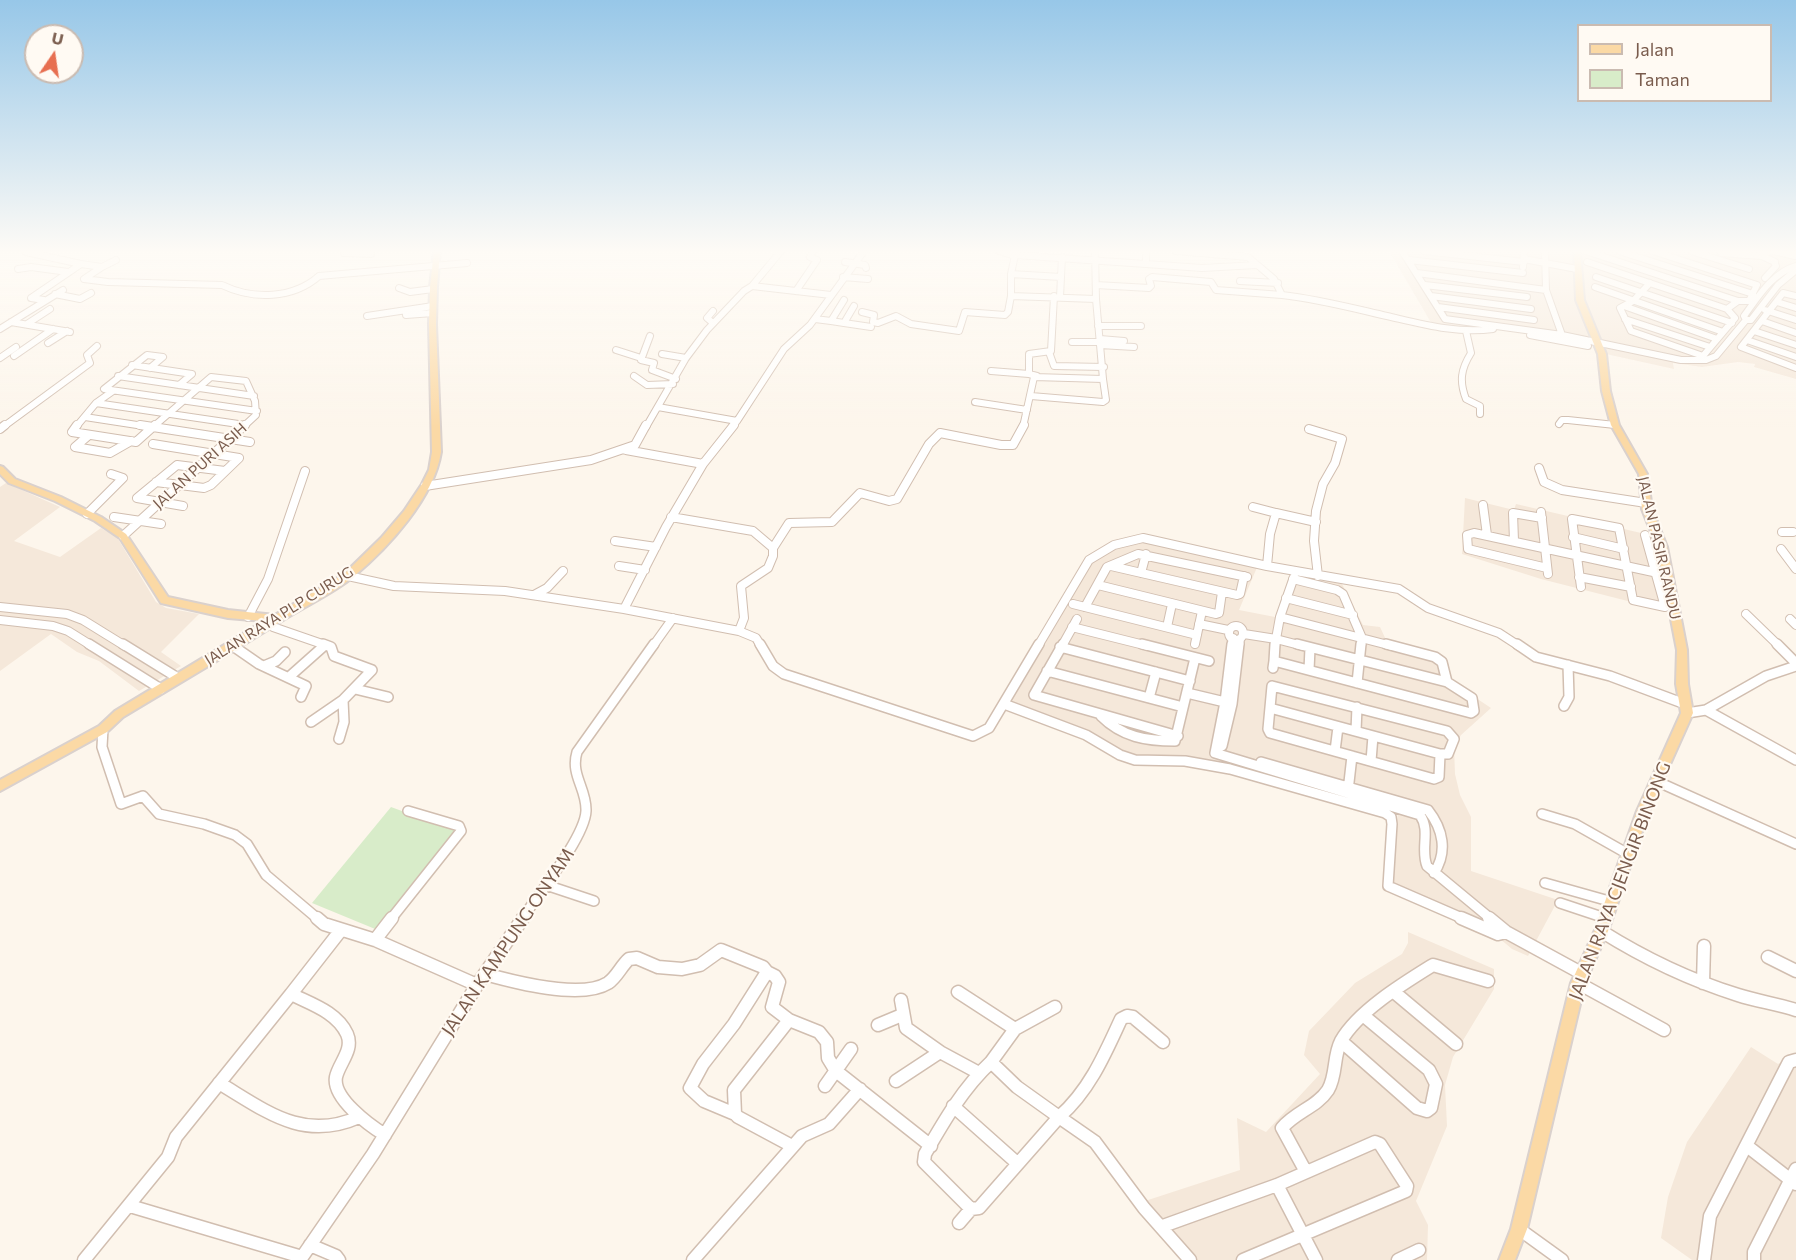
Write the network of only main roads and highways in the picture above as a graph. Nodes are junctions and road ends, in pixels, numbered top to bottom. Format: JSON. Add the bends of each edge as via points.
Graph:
{"nodes":[{"id":1,"x":433,"y":310,"type":"edge"},
{"id":2,"x":1585,"y":310,"type":"edge"},
{"id":3,"x":0,"y":469,"type":"edge"},
{"id":4,"x":274,"y":621,"type":"junction"},
{"id":5,"x":1686,"y":708,"type":"joint"},
{"id":6,"x":0,"y":786,"type":"edge"},
{"id":7,"x":1507,"y":1260,"type":"edge"}],
"edges":[{"from":1,"to":4,"type":"main road","name":"JALAN RAYA PLP CURUG","via":[[437,449],[433,469],[386,538],[348,576]]},
{"from":2,"to":5,"type":"main road","name":"JALAN PASIR RANDU","via":[[1599,346],[1615,425],[1643,474],[1646,503],[1662,547],[1682,650]]},
{"from":3,"to":4,"type":"main road","via":[[16,483],[58,499],[123,536],[162,598]]},
{"from":4,"to":6,"type":"main road","name":"JALAN RAYA PLP CURUG","via":[[119,714],[103,729]]},
{"from":5,"to":7,"type":"main road","name":"JALAN RAYA CJENGIR BINONG","via":[[1581,979]]}]}
